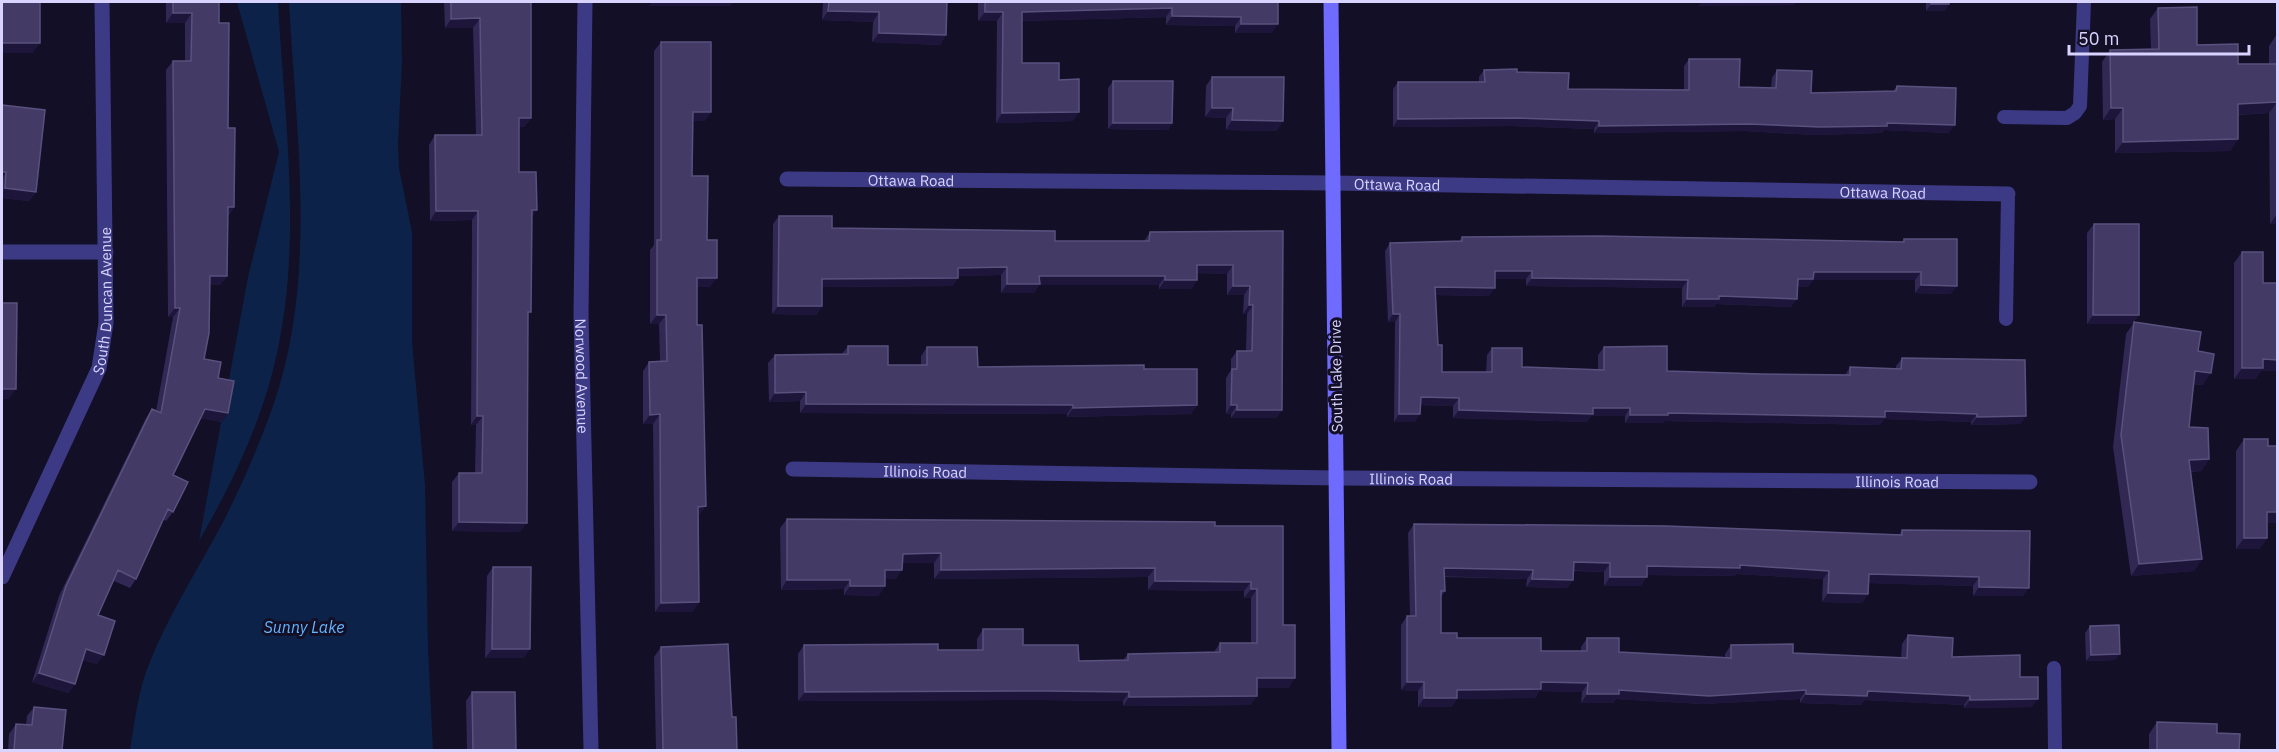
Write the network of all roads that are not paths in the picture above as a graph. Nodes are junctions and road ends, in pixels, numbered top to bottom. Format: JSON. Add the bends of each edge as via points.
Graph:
{"nodes":[{"id":1,"x":102,"y":2,"type":"edge"},
{"id":2,"x":585,"y":2,"type":"edge"},
{"id":3,"x":1331,"y":2,"type":"edge"},
{"id":4,"x":2084,"y":2,"type":"edge"},
{"id":5,"x":2004,"y":117,"type":"dead end"},
{"id":6,"x":786,"y":179,"type":"dead end"},
{"id":7,"x":1334,"y":183,"type":"junction"},
{"id":8,"x":2008,"y":194,"type":"joint"},
{"id":9,"x":2,"y":252,"type":"edge"},
{"id":10,"x":106,"y":252,"type":"junction"},
{"id":11,"x":2006,"y":319,"type":"dead end"},
{"id":12,"x":793,"y":469,"type":"dead end"},
{"id":13,"x":1337,"y":478,"type":"junction"},
{"id":14,"x":2030,"y":482,"type":"dead end"},
{"id":15,"x":3,"y":570,"type":"edge"},
{"id":16,"x":2054,"y":668,"type":"dead end"},
{"id":17,"x":591,"y":750,"type":"edge"},
{"id":18,"x":1339,"y":750,"type":"edge"},
{"id":19,"x":2055,"y":750,"type":"edge"}],
"edges":[{"from":1,"to":10,"type":"street","name":"South Duncan Avenue"},
{"from":2,"to":17,"type":"street","name":"Norwood Avenue","via":[[581,314]]},
{"from":3,"to":7,"type":"street","name":"South Lake Drive"},
{"from":4,"to":5,"type":"lane","via":[[2080,106],[2067,118]]},
{"from":6,"to":7,"type":"street","name":"Ottawa Road"},
{"from":7,"to":8,"type":"street","name":"Ottawa Road"},
{"from":7,"to":13,"type":"street","name":"South Lake Drive"},
{"from":8,"to":11,"type":"lane"},
{"from":9,"to":10,"type":"street"},
{"from":10,"to":15,"type":"street","name":"South Duncan Avenue","via":[[106,323],[99,368]]},
{"from":12,"to":13,"type":"street","name":"Illinois Road"},
{"from":13,"to":14,"type":"street","name":"Illinois Road"},
{"from":13,"to":18,"type":"street","name":"South Lake Drive"},
{"from":16,"to":19,"type":"lane"}]}
